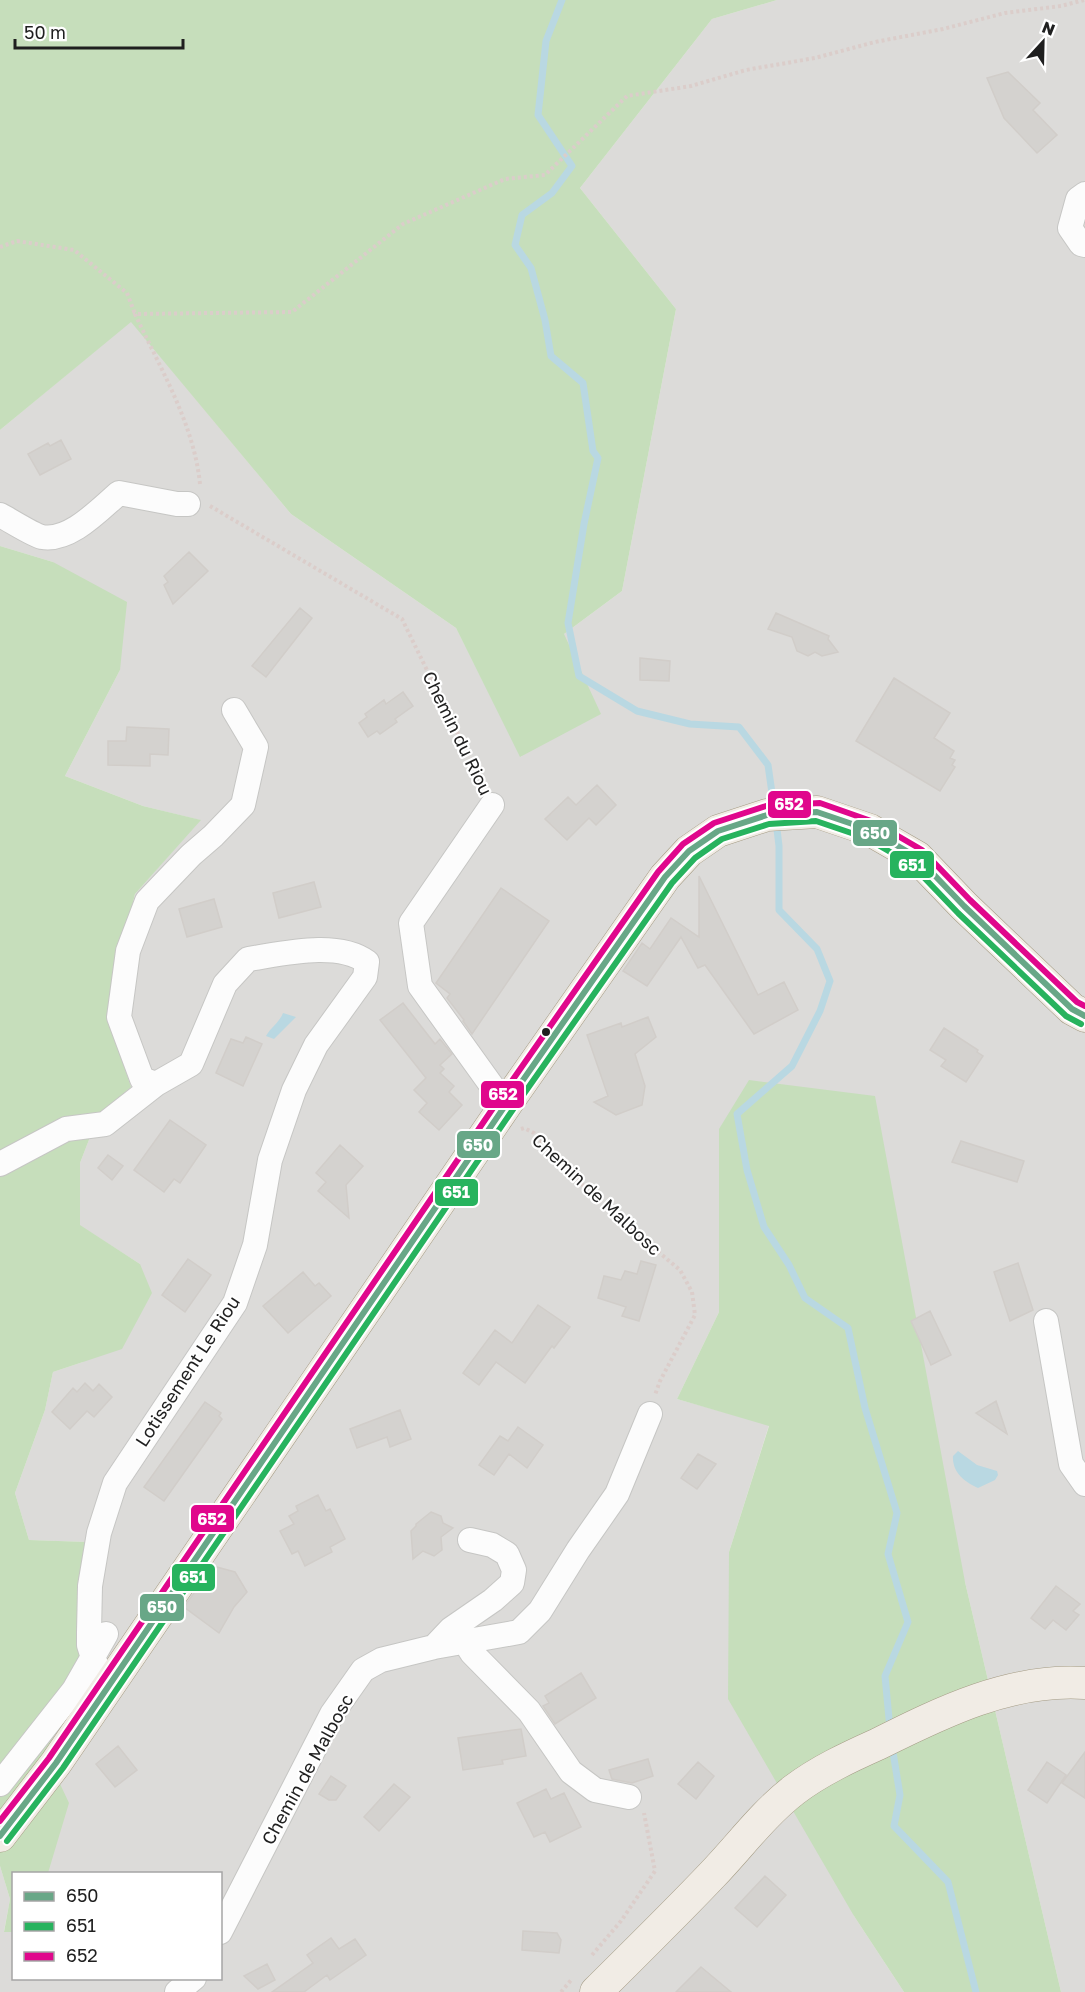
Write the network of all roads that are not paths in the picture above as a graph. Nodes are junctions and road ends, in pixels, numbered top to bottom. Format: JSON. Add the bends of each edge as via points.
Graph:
{"nodes":[{"id":1,"x":1085,"y":194,"type":"edge"},
{"id":2,"x":1085,"y":245,"type":"edge"},
{"id":3,"x":195,"y":503,"type":"road end"},
{"id":4,"x":0,"y":515,"type":"edge"},
{"id":5,"x":234,"y":710,"type":"dead end"},
{"id":6,"x":492,"y":805,"type":"road end"},
{"id":7,"x":1085,"y":1016,"type":"edge"},
{"id":8,"x":156,"y":1084,"type":"junction"},
{"id":9,"x":509,"y":1100,"type":"junction"},
{"id":10,"x":0,"y":1164,"type":"edge"},
{"id":11,"x":1046,"y":1321,"type":"dead end"},
{"id":12,"x":650,"y":1414,"type":"road end"},
{"id":13,"x":1085,"y":1484,"type":"edge"},
{"id":14,"x":470,"y":1540,"type":"dead end"},
{"id":15,"x":97,"y":1633,"type":"junction"},
{"id":16,"x":465,"y":1642,"type":"junction"},
{"id":17,"x":134,"y":1646,"type":"junction"},
{"id":18,"x":434,"y":1647,"type":"junction"},
{"id":19,"x":101,"y":1670,"type":"junction"},
{"id":20,"x":1085,"y":1683,"type":"edge"},
{"id":21,"x":0,"y":1784,"type":"edge"},
{"id":22,"x":629,"y":1797,"type":"road end"},
{"id":23,"x":0,"y":1836,"type":"edge"},
{"id":24,"x":222,"y":1928,"type":"edge"},
{"id":25,"x":192,"y":1980,"type":"edge"},
{"id":26,"x":586,"y":1983,"type":"edge"},
{"id":27,"x":177,"y":1992,"type":"edge"}],
"edges":[{"from":1,"to":2,"type":"street","via":[[1078,199],[1070,228]]},
{"from":3,"to":4,"type":"street","via":[[119,494],[76,529],[59,536],[42,537]]},
{"from":5,"to":8,"type":"street","via":[[256,747],[243,806],[147,901],[128,951],[119,1017],[142,1079]]},
{"from":6,"to":9,"type":"street","name":"Chemin du Riou","via":[[411,924],[420,986],[494,1089]]},
{"from":7,"to":9,"type":"main road","via":[[1063,1001],[917,857],[870,830],[817,812],[766,815],[718,831],[689,851],[665,877]]},
{"from":8,"to":10,"type":"street","via":[[105,1124],[66,1129]]},
{"from":8,"to":15,"type":"street","name":"Lotissement Le Riou","via":[[191,1064],[225,984],[248,959],[322,949],[358,955],[367,962],[365,977],[316,1045],[294,1090],[270,1160],[255,1245],[235,1303],[115,1483],[99,1533],[90,1586]]},
{"from":9,"to":17,"type":"main road"},
{"from":11,"to":13,"type":"street","via":[[1071,1464]]},
{"from":12,"to":16,"type":"street","name":"Chemin de Malbosc","via":[[617,1494],[540,1611],[519,1632]]},
{"from":14,"to":18,"type":"street","via":[[492,1545],[507,1554],[514,1570],[512,1583],[451,1629]]},
{"from":15,"to":17,"type":"street"},
{"from":15,"to":19,"type":"street","via":[[88,1645]]},
{"from":16,"to":18,"type":"street","name":"Chemin de Malbosc"},
{"from":16,"to":22,"type":"street","via":[[529,1710],[571,1772],[596,1790]]},
{"from":17,"to":19,"type":"main road"},
{"from":18,"to":24,"type":"street","name":"Chemin de Malbosc","via":[[381,1660],[363,1670],[332,1714]]},
{"from":19,"to":21,"type":"street","via":[[74,1690]]},
{"from":19,"to":23,"type":"main road","via":[[56,1762]]},
{"from":20,"to":26,"type":"main road","via":[[1031,1685],[958,1707],[862,1751],[794,1790],[712,1875]]},
{"from":25,"to":27,"type":"street"}]}
